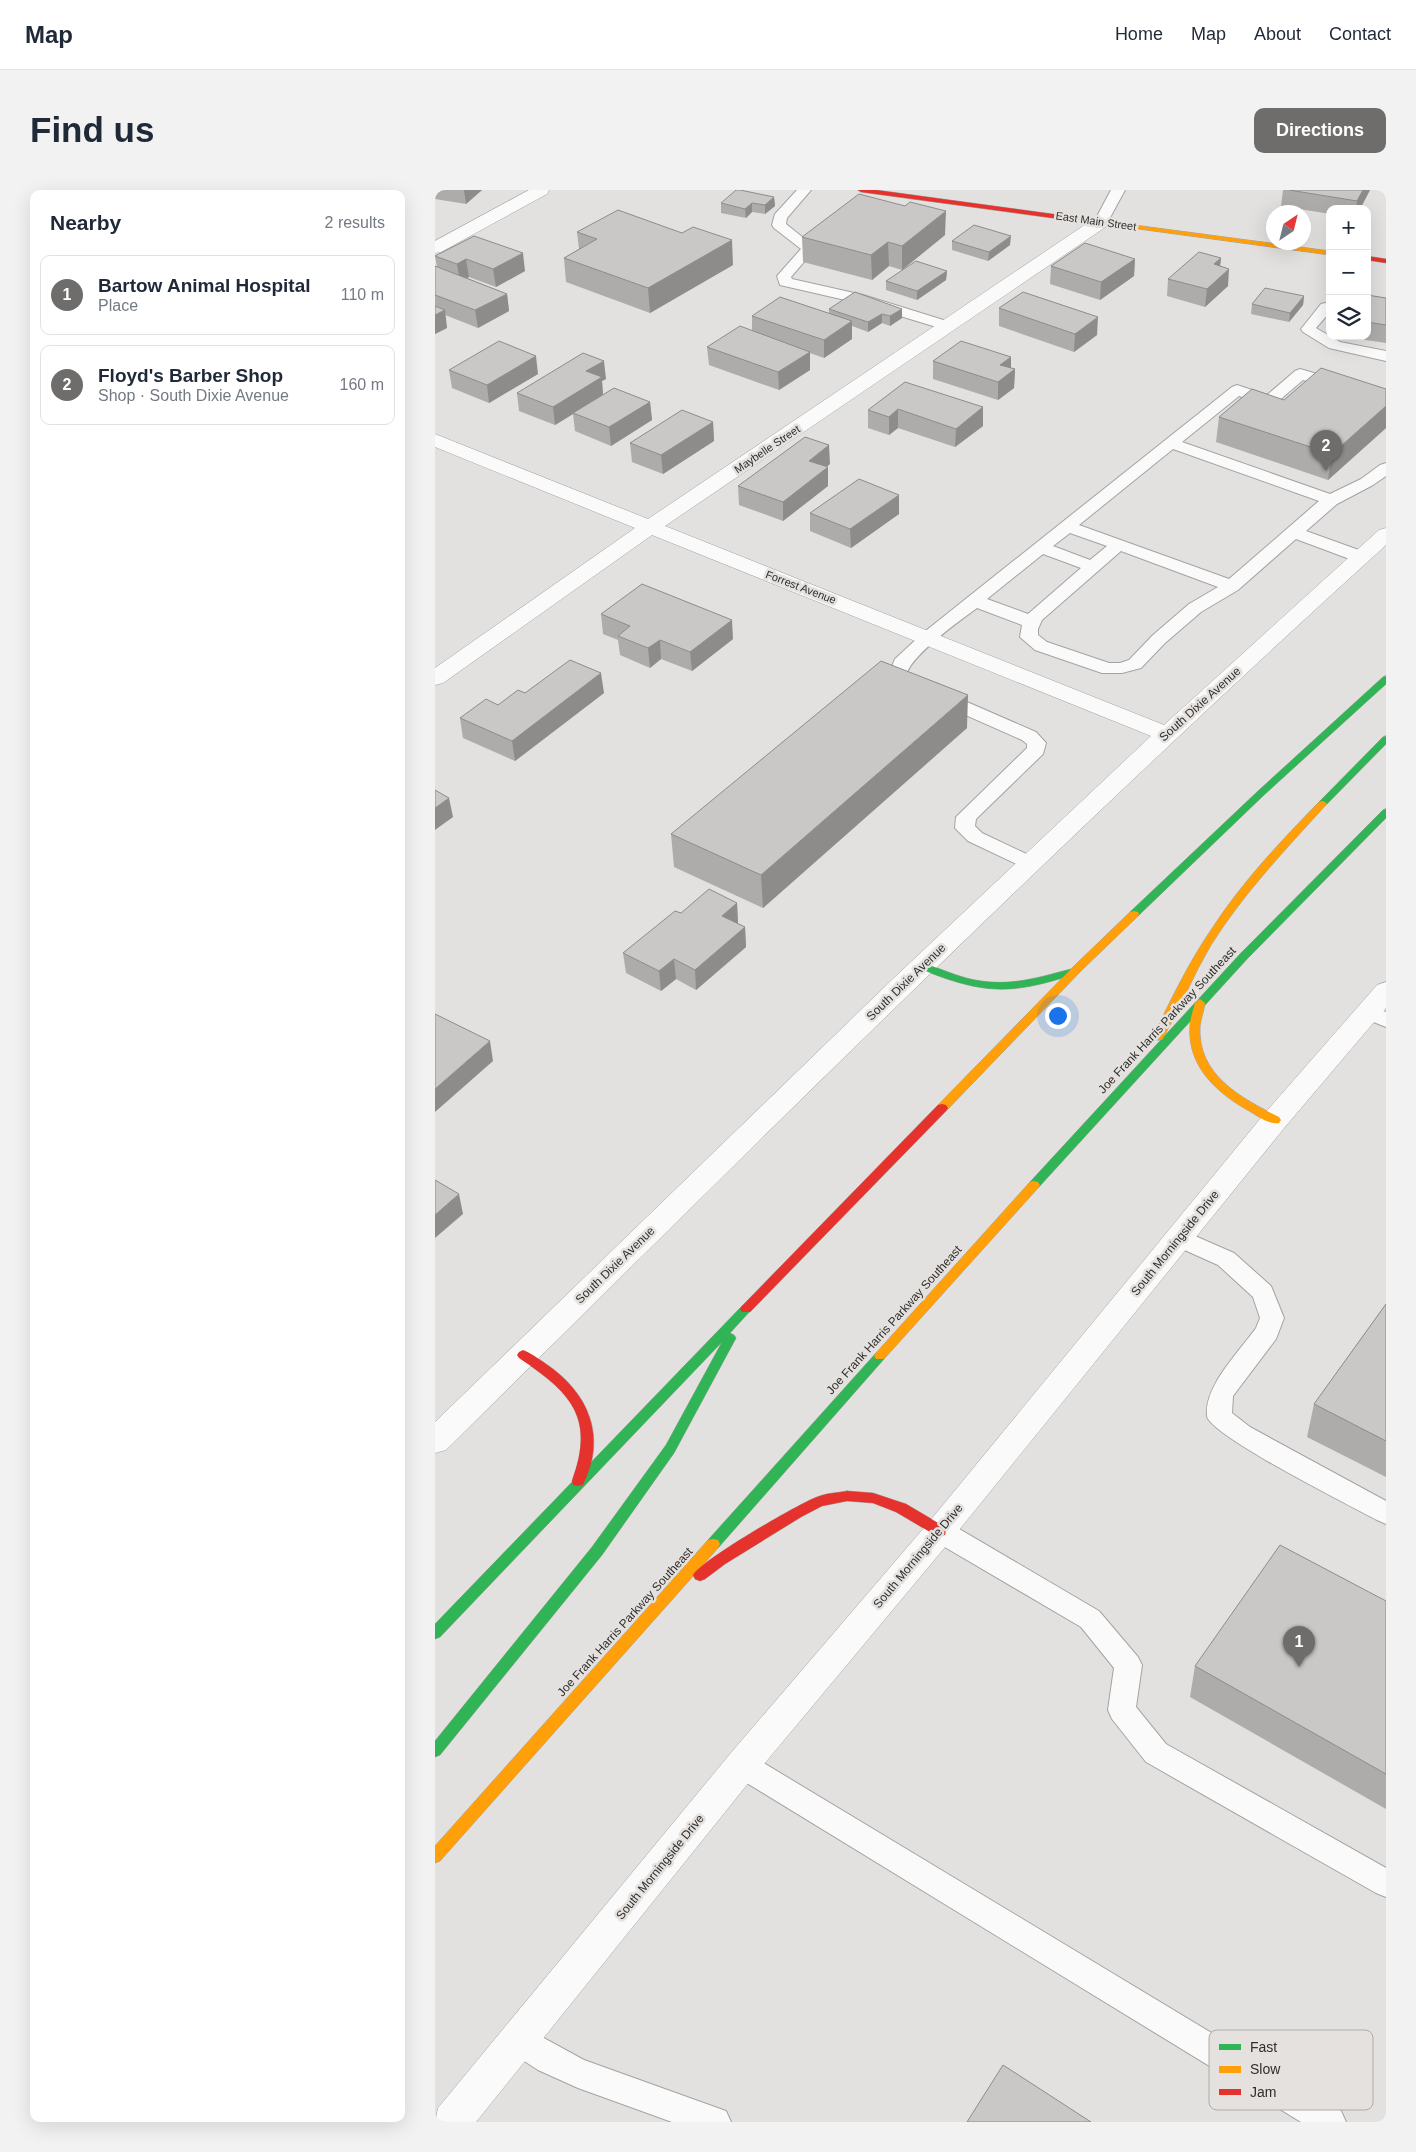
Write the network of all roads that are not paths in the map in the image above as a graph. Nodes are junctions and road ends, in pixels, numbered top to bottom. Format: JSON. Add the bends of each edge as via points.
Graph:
{"nodes":[{"id":1,"x":541,"y":190,"type":"edge"},
{"id":2,"x":804,"y":190,"type":"edge"},
{"id":3,"x":861,"y":190,"type":"edge"},
{"id":4,"x":1118,"y":190,"type":"edge"},
{"id":5,"x":1101,"y":222,"type":"junction"},
{"id":6,"x":438,"y":244,"type":"edge"},
{"id":7,"x":1326,"y":252,"type":"edge"},
{"id":8,"x":1371,"y":258,"type":"edge"},
{"id":9,"x":1386,"y":260,"type":"edge"},
{"id":10,"x":1326,"y":307,"type":"edge"},
{"id":11,"x":948,"y":326,"type":"junction"},
{"id":12,"x":1386,"y":356,"type":"edge"},
{"id":13,"x":1386,"y":399,"type":"edge"},
{"id":14,"x":435,"y":440,"type":"edge"},
{"id":15,"x":1171,"y":443,"type":"junction"},
{"id":16,"x":1386,"y":468,"type":"edge"},
{"id":17,"x":1331,"y":500,"type":"junction"},
{"id":18,"x":1067,"y":526,"type":"junction"},
{"id":19,"x":649,"y":528,"type":"junction"},
{"id":20,"x":1294,"y":532,"type":"junction"},
{"id":21,"x":1386,"y":534,"type":"edge"},
{"id":22,"x":1118,"y":544,"type":"junction"},
{"id":23,"x":1041,"y":547,"type":"junction"},
{"id":24,"x":1361,"y":557,"type":"junction"},
{"id":25,"x":1093,"y":566,"type":"junction"},
{"id":26,"x":1232,"y":586,"type":"junction"},
{"id":27,"x":975,"y":601,"type":"junction"},
{"id":28,"x":1032,"y":622,"type":"junction"},
{"id":29,"x":929,"y":637,"type":"junction"},
{"id":30,"x":435,"y":678,"type":"edge"},
{"id":31,"x":1386,"y":679,"type":"edge"},
{"id":32,"x":1167,"y":734,"type":"junction"},
{"id":33,"x":1386,"y":739,"type":"edge"},
{"id":34,"x":1386,"y":812,"type":"edge"},
{"id":35,"x":1030,"y":863,"type":"junction"},
{"id":36,"x":922,"y":966,"type":"junction"},
{"id":37,"x":1077,"y":970,"type":"junction"},
{"id":38,"x":1200,"y":1003,"type":"junction"},
{"id":39,"x":1380,"y":1007,"type":"edge"},
{"id":40,"x":1147,"y":1061,"type":"junction"},
{"id":41,"x":1275,"y":1120,"type":"junction"},
{"id":42,"x":1179,"y":1238,"type":"junction"},
{"id":43,"x":743,"y":1312,"type":"junction"},
{"id":44,"x":523,"y":1355,"type":"junction"},
{"id":45,"x":435,"y":1441,"type":"edge"},
{"id":46,"x":576,"y":1485,"type":"junction"},
{"id":47,"x":1386,"y":1513,"type":"edge"},
{"id":48,"x":940,"y":1531,"type":"junction"},
{"id":49,"x":656,"y":1607,"type":"junction"},
{"id":50,"x":435,"y":1633,"type":"edge"},
{"id":51,"x":435,"y":1751,"type":"edge"},
{"id":52,"x":742,"y":1765,"type":"junction"},
{"id":53,"x":435,"y":1856,"type":"edge"},
{"id":54,"x":1386,"y":1883,"type":"edge"},
{"id":55,"x":520,"y":2040,"type":"junction"},
{"id":56,"x":1209,"y":2049,"type":"edge"},
{"id":57,"x":1310,"y":2110,"type":"edge"},
{"id":58,"x":452,"y":2122,"type":"edge"},
{"id":59,"x":715,"y":2122,"type":"edge"},
{"id":60,"x":1330,"y":2122,"type":"edge"}],
"edges":[{"from":1,"to":6,"type":"street"},
{"from":2,"to":11,"type":"lane","via":[[779,217],[779,225],[809,248],[784,276],[785,282],[858,298]]},
{"from":3,"to":5,"type":"main road","name":"East Main Street"},
{"from":4,"to":5,"type":"lane"},
{"from":5,"to":7,"type":"main road","name":"East Main Street"},
{"from":5,"to":11,"type":"street","name":"Maybelle Street"},
{"from":8,"to":9,"type":"main road"},
{"from":10,"to":12,"type":"lane","via":[[1308,329],[1318,339],[1359,352]]},
{"from":11,"to":19,"type":"street","name":"Maybelle Street"},
{"from":13,"to":15,"type":"lane","via":[[1300,374],[1269,401],[1237,390]]},
{"from":14,"to":19,"type":"street","name":"Forrest Avenue"},
{"from":15,"to":17,"type":"lane"},
{"from":15,"to":18,"type":"lane"},
{"from":16,"to":17,"type":"lane","via":[[1367,482]]},
{"from":17,"to":20,"type":"lane"},
{"from":18,"to":22,"type":"lane"},
{"from":18,"to":23,"type":"lane"},
{"from":19,"to":29,"type":"street","name":"Forrest Avenue"},
{"from":19,"to":30,"type":"street","name":"Maybelle Street"},
{"from":20,"to":24,"type":"lane"},
{"from":20,"to":26,"type":"lane"},
{"from":21,"to":24,"type":"street","name":"South Dixie Avenue"},
{"from":22,"to":25,"type":"lane"},
{"from":22,"to":26,"type":"lane"},
{"from":23,"to":25,"type":"lane"},
{"from":23,"to":27,"type":"lane"},
{"from":24,"to":32,"type":"street","name":"South Dixie Avenue"},
{"from":25,"to":28,"type":"lane"},
{"from":26,"to":28,"type":"lane","via":[[1195,608],[1135,664],[1122,668],[1108,669],[1041,646],[1029,637]]},
{"from":27,"to":28,"type":"lane"},
{"from":27,"to":29,"type":"lane"},
{"from":29,"to":32,"type":"street","name":"Forrest Avenue"},
{"from":29,"to":35,"type":"lane","via":[[901,663],[899,674],[906,682],[1029,736],[1037,743],[1037,750],[966,817],[965,828],[975,837]]},
{"from":31,"to":37,"type":"main road","via":[[1261,793]]},
{"from":32,"to":35,"type":"street","name":"South Dixie Avenue"},
{"from":33,"to":40,"type":"main road","via":[[1307,820],[1227,915],[1197,962]]},
{"from":34,"to":38,"type":"main road","name":"Joe Frank Harris Parkway Southeast","via":[[1286,911]]},
{"from":35,"to":36,"type":"street","name":"South Dixie Avenue"},
{"from":36,"to":37,"type":"main road","via":[[968,985],[999,989],[1028,986]]},
{"from":36,"to":44,"type":"street","name":"South Dixie Avenue"},
{"from":37,"to":43,"type":"main road"},
{"from":38,"to":40,"type":"main road","name":"Joe Frank Harris Parkway Southeast"},
{"from":38,"to":41,"type":"main road","via":[[1195,1041],[1203,1068],[1214,1084],[1237,1101]]},
{"from":39,"to":41,"type":"street","name":"South Morningside Drive"},
{"from":40,"to":49,"type":"main road","name":"Joe Frank Harris Parkway Southeast"},
{"from":41,"to":42,"type":"street","name":"South Morningside Drive"},
{"from":42,"to":47,"type":"lane","via":[[1226,1259],[1263,1292],[1273,1318],[1267,1332],[1221,1394],[1219,1417],[1241,1434]]},
{"from":42,"to":48,"type":"street","name":"South Morningside Drive"},
{"from":43,"to":46,"type":"main road"},
{"from":43,"to":51,"type":"main road","via":[[664,1457],[597,1551]]},
{"from":44,"to":45,"type":"street","name":"South Dixie Avenue"},
{"from":44,"to":46,"type":"main road","via":[[561,1381],[583,1409],[587,1454]]},
{"from":46,"to":50,"type":"main road"},
{"from":48,"to":49,"type":"main road","via":[[901,1508],[873,1498],[847,1496],[820,1501],[720,1560]]},
{"from":48,"to":52,"type":"street","name":"South Morningside Drive"},
{"from":48,"to":54,"type":"lane","via":[[1090,1619],[1128,1665],[1122,1710],[1156,1753]]},
{"from":49,"to":53,"type":"main road","name":"Joe Frank Harris Parkway Southeast"},
{"from":52,"to":55,"type":"street","name":"South Morningside Drive"},
{"from":52,"to":56,"type":"lane"},
{"from":55,"to":58,"type":"street","name":"South Morningside Drive"},
{"from":55,"to":59,"type":"lane","via":[[578,2073]]},
{"from":57,"to":60,"type":"lane"}]}
